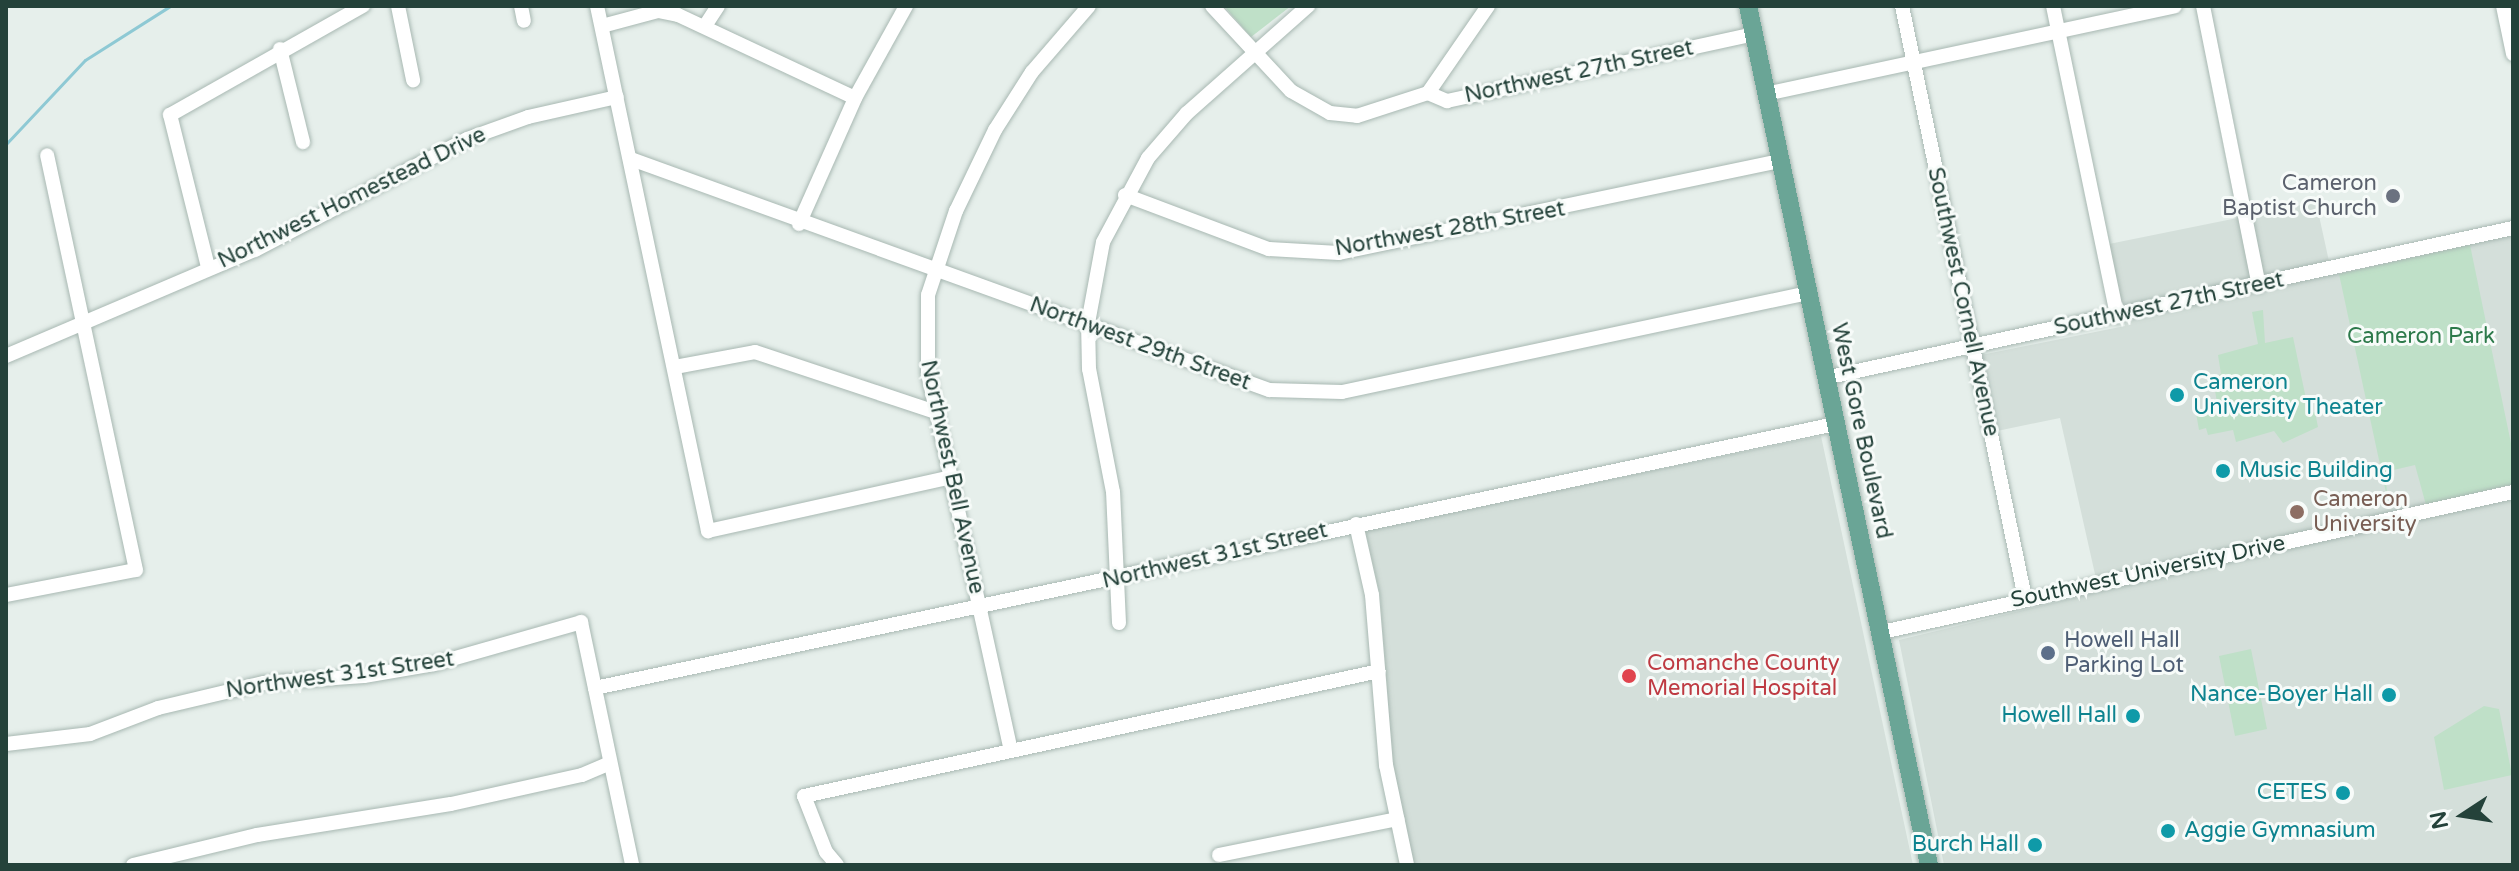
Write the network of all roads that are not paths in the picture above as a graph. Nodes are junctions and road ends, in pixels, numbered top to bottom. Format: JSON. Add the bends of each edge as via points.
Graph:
{"nodes":[{"id":1,"x":363,"y":6,"type":"edge"},
{"id":2,"x":398,"y":6,"type":"edge"},
{"id":3,"x":597,"y":6,"type":"edge"},
{"id":4,"x":718,"y":6,"type":"edge"},
{"id":5,"x":906,"y":6,"type":"edge"},
{"id":6,"x":1089,"y":6,"type":"edge"},
{"id":7,"x":1212,"y":6,"type":"edge"},
{"id":8,"x":1308,"y":6,"type":"edge"},
{"id":9,"x":1488,"y":6,"type":"edge"},
{"id":10,"x":1748,"y":6,"type":"edge"},
{"id":11,"x":1902,"y":6,"type":"edge"},
{"id":12,"x":2053,"y":6,"type":"edge"},
{"id":13,"x":2175,"y":6,"type":"edge"},
{"id":14,"x":2203,"y":6,"type":"edge"},
{"id":15,"x":2503,"y":6,"type":"edge"},
{"id":16,"x":602,"y":26,"type":"junction"},
{"id":17,"x":705,"y":26,"type":"junction"},
{"id":18,"x":2058,"y":31,"type":"junction"},
{"id":19,"x":1754,"y":34,"type":"junction"},
{"id":20,"x":280,"y":49,"type":"junction"},
{"id":21,"x":2513,"y":54,"type":"edge"},
{"id":22,"x":1255,"y":55,"type":"junction"},
{"id":23,"x":1913,"y":62,"type":"junction"},
{"id":24,"x":413,"y":80,"type":"dead end"},
{"id":25,"x":1428,"y":93,"type":"junction"},
{"id":26,"x":1766,"y":94,"type":"junction"},
{"id":27,"x":617,"y":97,"type":"junction"},
{"id":28,"x":855,"y":98,"type":"junction"},
{"id":29,"x":303,"y":142,"type":"dead end"},
{"id":30,"x":47,"y":155,"type":"dead end"},
{"id":31,"x":631,"y":159,"type":"junction"},
{"id":32,"x":1780,"y":161,"type":"junction"},
{"id":33,"x":1125,"y":195,"type":"junction"},
{"id":34,"x":799,"y":224,"type":"junction"},
{"id":35,"x":2513,"y":228,"type":"edge"},
{"id":36,"x":208,"y":267,"type":"junction"},
{"id":37,"x":932,"y":273,"type":"junction"},
{"id":38,"x":2259,"y":285,"type":"junction"},
{"id":39,"x":1808,"y":293,"type":"junction"},
{"id":40,"x":2117,"y":316,"type":"junction"},
{"id":41,"x":80,"y":322,"type":"junction"},
{"id":42,"x":1088,"y":323,"type":"junction"},
{"id":43,"x":1972,"y":346,"type":"junction"},
{"id":44,"x":6,"y":356,"type":"edge"},
{"id":45,"x":675,"y":367,"type":"junction"},
{"id":46,"x":1825,"y":378,"type":"junction"},
{"id":47,"x":938,"y":413,"type":"junction"},
{"id":48,"x":1835,"y":424,"type":"junction"},
{"id":49,"x":951,"y":477,"type":"junction"},
{"id":50,"x":2513,"y":492,"type":"edge"},
{"id":51,"x":1356,"y":524,"type":"junction"},
{"id":52,"x":1117,"y":579,"type":"junction"},
{"id":53,"x":6,"y":595,"type":"edge"},
{"id":54,"x":2025,"y":598,"type":"junction"},
{"id":55,"x":979,"y":605,"type":"junction"},
{"id":56,"x":1119,"y":623,"type":"dead end"},
{"id":57,"x":1878,"y":633,"type":"junction"},
{"id":58,"x":1379,"y":671,"type":"junction"},
{"id":59,"x":595,"y":688,"type":"junction"},
{"id":60,"x":6,"y":744,"type":"edge"},
{"id":61,"x":1011,"y":751,"type":"junction"},
{"id":62,"x":610,"y":763,"type":"junction"},
{"id":63,"x":1397,"y":819,"type":"junction"},
{"id":64,"x":1219,"y":855,"type":"dead end"},
{"id":65,"x":133,"y":865,"type":"edge"},
{"id":66,"x":632,"y":865,"type":"edge"},
{"id":67,"x":837,"y":865,"type":"edge"},
{"id":68,"x":1407,"y":865,"type":"edge"},
{"id":69,"x":1929,"y":865,"type":"edge"}],
"edges":[{"from":1,"to":20,"type":"street"},
{"from":2,"to":24,"type":"street"},
{"from":3,"to":16,"type":"street"},
{"from":4,"to":17,"type":"street"},
{"from":5,"to":28,"type":"street"},
{"from":6,"to":37,"type":"street","name":"Northwest Bell Avenue","via":[[1032,72],[995,130]]},
{"from":7,"to":22,"type":"street","name":"Northwest 27th Street"},
{"from":8,"to":22,"type":"street"},
{"from":9,"to":25,"type":"street"},
{"from":10,"to":19,"type":"main road","name":"West Gore Boulevard"},
{"from":11,"to":23,"type":"street","name":"Southwest Cornell Avenue"},
{"from":12,"to":18,"type":"street"},
{"from":13,"to":18,"type":"street"},
{"from":14,"to":38,"type":"street"},
{"from":15,"to":21,"type":"street"},
{"from":16,"to":17,"type":"street","via":[[658,11]]},
{"from":16,"to":27,"type":"street"},
{"from":17,"to":28,"type":"street"},
{"from":18,"to":23,"type":"street"},
{"from":18,"to":40,"type":"street"},
{"from":19,"to":25,"type":"street","name":"Northwest 27th Street","via":[[1447,101]]},
{"from":19,"to":26,"type":"main road","name":"West Gore Boulevard"},
{"from":20,"to":29,"type":"street"},
{"from":20,"to":36,"type":"street","via":[[170,115]]},
{"from":22,"to":25,"type":"street","name":"Northwest 27th Street","via":[[1291,91],[1330,113],[1357,116]]},
{"from":22,"to":33,"type":"street","via":[[1187,113]]},
{"from":23,"to":26,"type":"street"},
{"from":23,"to":43,"type":"street","name":"Southwest Cornell Avenue"},
{"from":26,"to":32,"type":"main road","name":"West Gore Boulevard"},
{"from":27,"to":31,"type":"street"},
{"from":27,"to":36,"type":"street","name":"Northwest Homestead Drive","via":[[528,117],[467,139],[255,250]]},
{"from":28,"to":34,"type":"street"},
{"from":30,"to":41,"type":"street"},
{"from":31,"to":34,"type":"street","name":"Northwest 29th Street"},
{"from":31,"to":45,"type":"street"},
{"from":32,"to":33,"type":"street","name":"Northwest 28th Street","via":[[1339,253],[1269,249]]},
{"from":32,"to":39,"type":"main road","name":"West Gore Boulevard"},
{"from":33,"to":42,"type":"street","via":[[1103,242]]},
{"from":34,"to":37,"type":"street","name":"Northwest 29th Street"},
{"from":35,"to":38,"type":"street","name":"Southwest 27th Street"},
{"from":36,"to":41,"type":"street","name":"Northwest Homestead Drive"},
{"from":37,"to":42,"type":"street","name":"Northwest 29th Street"},
{"from":37,"to":47,"type":"street","name":"Northwest Bell Avenue","via":[[924,344]]},
{"from":38,"to":40,"type":"street","name":"Southwest 27th Street"},
{"from":39,"to":42,"type":"street","name":"Northwest 29th Street","via":[[1342,392],[1269,390]]},
{"from":39,"to":46,"type":"main road","name":"West Gore Boulevard"},
{"from":40,"to":43,"type":"street","name":"Southwest 27th Street"},
{"from":41,"to":44,"type":"street","name":"Northwest Homestead Drive"},
{"from":41,"to":53,"type":"street","via":[[136,570]]},
{"from":42,"to":52,"type":"street","via":[[1089,369],[1113,492]]},
{"from":43,"to":46,"type":"street","name":"Southwest 27th Street"},
{"from":43,"to":54,"type":"street","name":"Southwest Cornell Avenue"},
{"from":45,"to":47,"type":"street","via":[[755,352]]},
{"from":45,"to":49,"type":"street","via":[[708,531]]},
{"from":46,"to":48,"type":"main road","name":"West Gore Boulevard"},
{"from":47,"to":49,"type":"street","name":"Northwest Bell Avenue"},
{"from":48,"to":51,"type":"street","name":"Northwest 31st Street"},
{"from":48,"to":57,"type":"main road","name":"West Gore Boulevard"},
{"from":49,"to":55,"type":"street","name":"Northwest Bell Avenue"},
{"from":50,"to":54,"type":"street","name":"Southwest University Drive"},
{"from":51,"to":52,"type":"street","name":"Northwest 31st Street"},
{"from":51,"to":58,"type":"street","via":[[1372,595]]},
{"from":52,"to":55,"type":"street","name":"Northwest 31st Street"},
{"from":52,"to":56,"type":"street"},
{"from":54,"to":57,"type":"street","name":"Southwest University Drive"},
{"from":55,"to":59,"type":"street","name":"Northwest 31st Street"},
{"from":55,"to":61,"type":"street","name":"Northwest Bell Avenue"},
{"from":57,"to":69,"type":"main road","name":"West Gore Boulevard"},
{"from":58,"to":61,"type":"street"},
{"from":58,"to":63,"type":"street","via":[[1386,765]]},
{"from":59,"to":60,"type":"street","name":"Northwest 31st Street","via":[[581,622],[434,664],[264,683],[158,708],[90,734]]},
{"from":59,"to":62,"type":"street"},
{"from":61,"to":67,"type":"street","via":[[804,796],[826,852]]},
{"from":62,"to":65,"type":"street","via":[[582,775],[451,804],[288,829]]},
{"from":62,"to":66,"type":"street"},
{"from":63,"to":64,"type":"street"},
{"from":63,"to":68,"type":"street"}]}
